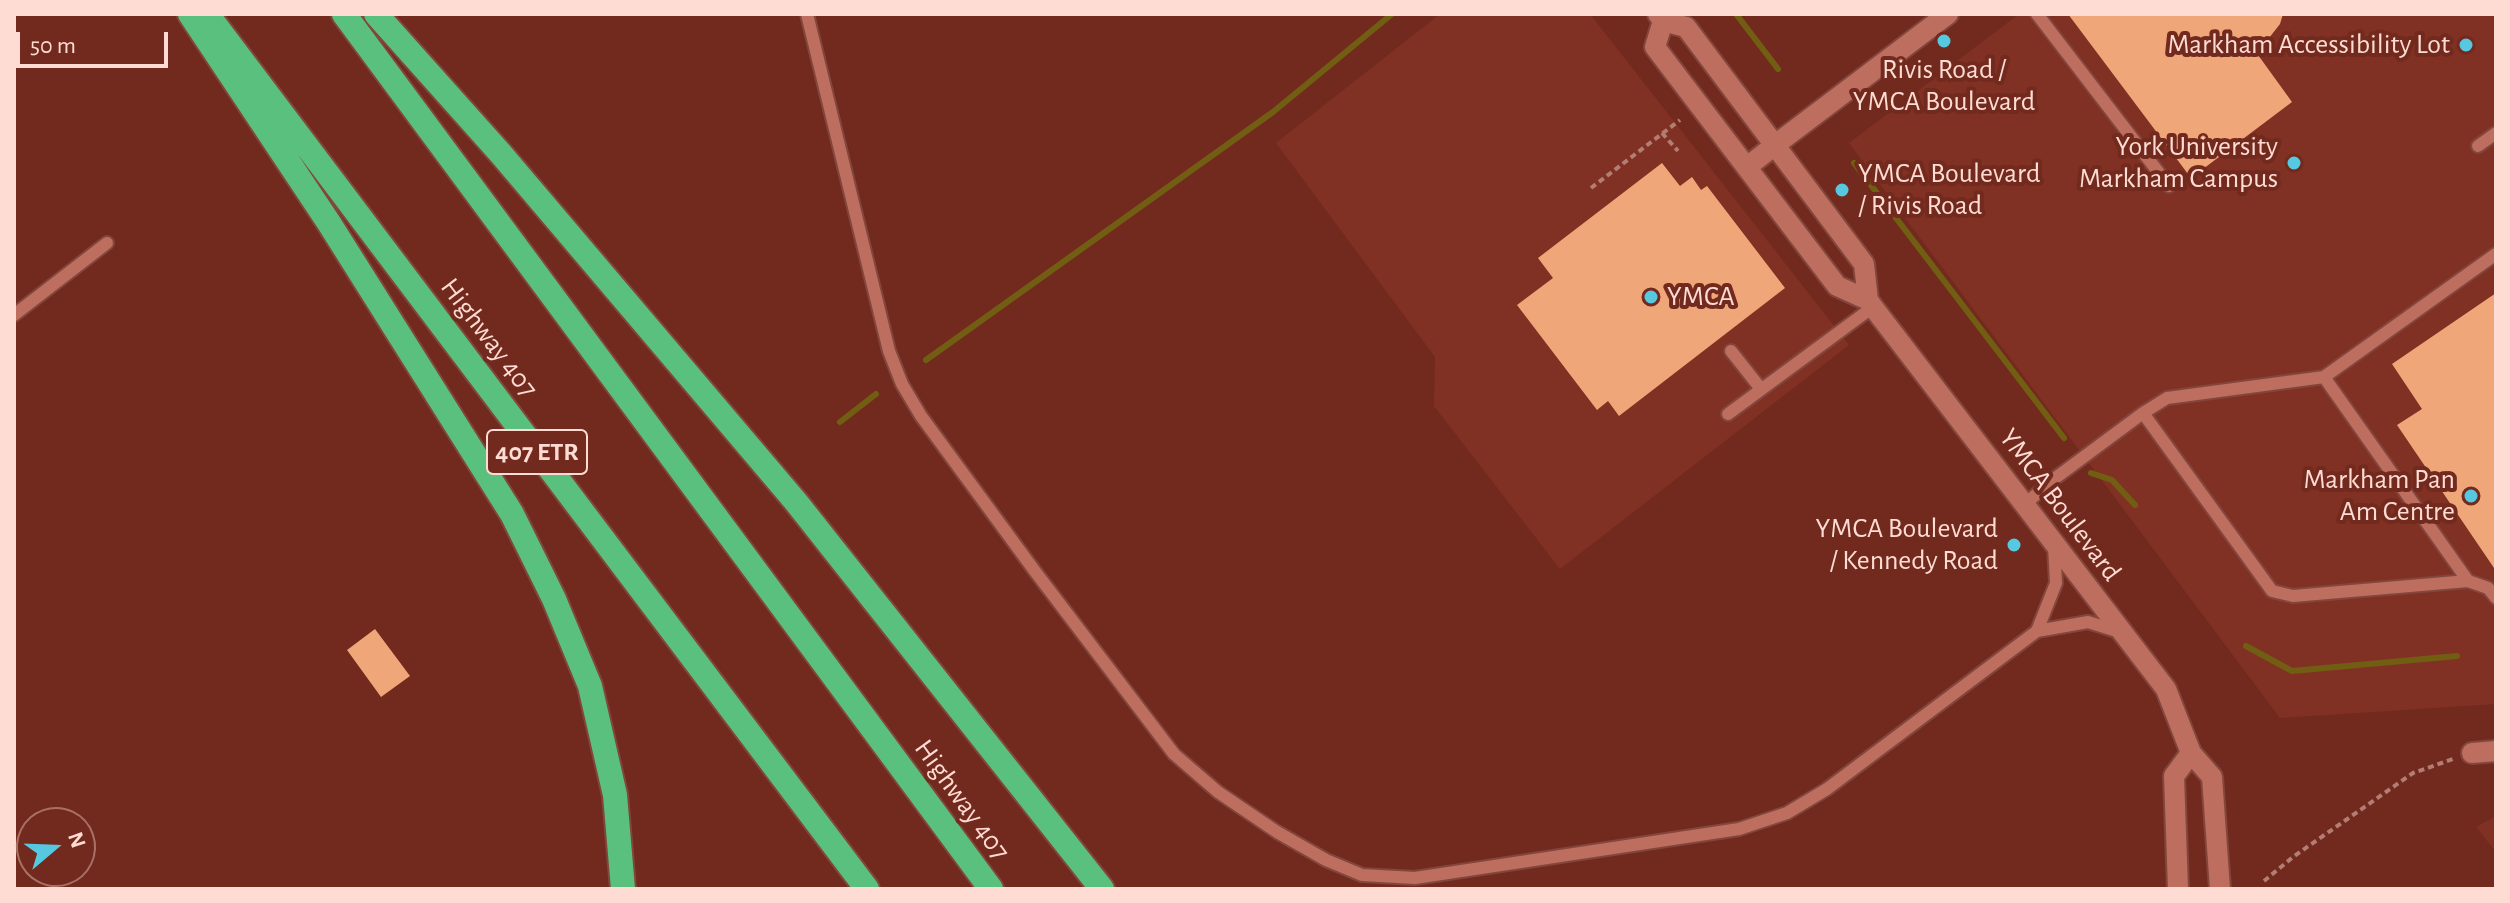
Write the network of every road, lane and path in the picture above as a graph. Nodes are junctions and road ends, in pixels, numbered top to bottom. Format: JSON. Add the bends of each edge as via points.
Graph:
{"nodes":[{"id":1,"x":190,"y":14,"type":"edge"},
{"id":2,"x":207,"y":14,"type":"edge"},
{"id":3,"x":344,"y":14,"type":"edge"},
{"id":4,"x":376,"y":14,"type":"edge"},
{"id":5,"x":807,"y":14,"type":"edge"},
{"id":6,"x":1948,"y":14,"type":"edge"},
{"id":7,"x":2037,"y":14,"type":"edge"},
{"id":8,"x":1661,"y":18,"type":"edge"},
{"id":9,"x":1680,"y":120,"type":"dead end"},
{"id":10,"x":1662,"y":133,"type":"junction"},
{"id":11,"x":2496,"y":133,"type":"edge"},
{"id":12,"x":1775,"y":145,"type":"junction"},
{"id":13,"x":2478,"y":146,"type":"dead end"},
{"id":14,"x":1678,"y":151,"type":"dead end"},
{"id":15,"x":1747,"y":167,"type":"junction"},
{"id":16,"x":2169,"y":186,"type":"dead end"},
{"id":17,"x":1591,"y":188,"type":"dead end"},
{"id":18,"x":107,"y":243,"type":"dead end"},
{"id":19,"x":2496,"y":254,"type":"edge"},
{"id":20,"x":1871,"y":303,"type":"junction"},
{"id":21,"x":14,"y":315,"type":"edge"},
{"id":22,"x":1731,"y":351,"type":"dead end"},
{"id":23,"x":2324,"y":377,"type":"junction"},
{"id":24,"x":1761,"y":389,"type":"junction"},
{"id":25,"x":2143,"y":413,"type":"junction"},
{"id":26,"x":1728,"y":414,"type":"dead end"},
{"id":27,"x":2024,"y":505,"type":"junction"},
{"id":28,"x":2054,"y":544,"type":"junction"},
{"id":29,"x":2468,"y":581,"type":"junction"},
{"id":30,"x":2496,"y":598,"type":"edge"},
{"id":31,"x":2037,"y":631,"type":"junction"},
{"id":32,"x":2123,"y":633,"type":"junction"},
{"id":33,"x":2496,"y":751,"type":"edge"},
{"id":34,"x":2191,"y":753,"type":"junction"},
{"id":35,"x":2472,"y":753,"type":"joint"},
{"id":36,"x":2264,"y":881,"type":"dead end"},
{"id":37,"x":623,"y":889,"type":"edge"},
{"id":38,"x":867,"y":889,"type":"edge"},
{"id":39,"x":991,"y":889,"type":"edge"},
{"id":40,"x":1102,"y":889,"type":"edge"},
{"id":41,"x":2178,"y":889,"type":"edge"},
{"id":42,"x":2220,"y":889,"type":"edge"}],
"edges":[{"from":1,"to":37,"type":"highway","via":[[329,223],[519,528],[590,686],[615,795]]},
{"from":2,"to":38,"type":"highway","name":"Highway 407","number":"407 ETR"},
{"from":3,"to":39,"type":"highway","name":"Highway 407"},
{"from":4,"to":40,"type":"highway","via":[[796,502]]},
{"from":5,"to":31,"type":"lane","via":[[889,351],[921,416],[1174,754],[1218,792],[1326,860],[1362,875],[1415,878],[1739,829],[1787,813],[1827,789]]},
{"from":6,"to":12,"type":"main road"},
{"from":7,"to":16,"type":"lane"},
{"from":8,"to":12,"type":"main road","name":"YMCA Boulevard","via":[[1686,27]]},
{"from":8,"to":15,"type":"main road","name":"YMCA Boulevard","via":[[1655,47]]},
{"from":9,"to":10,"type":"path"},
{"from":10,"to":14,"type":"path"},
{"from":10,"to":17,"type":"path"},
{"from":11,"to":13,"type":"lane"},
{"from":12,"to":15,"type":"main road"},
{"from":12,"to":20,"type":"main road","name":"YMCA Boulevard","via":[[1864,264]]},
{"from":15,"to":20,"type":"main road","name":"YMCA Boulevard","via":[[1837,286]]},
{"from":18,"to":21,"type":"lane"},
{"from":19,"to":23,"type":"lane"},
{"from":20,"to":24,"type":"lane"},
{"from":20,"to":27,"type":"main road","name":"YMCA Boulevard"},
{"from":22,"to":24,"type":"lane"},
{"from":23,"to":25,"type":"lane","via":[[2167,398]]},
{"from":23,"to":29,"type":"lane"},
{"from":24,"to":26,"type":"lane"},
{"from":25,"to":27,"type":"lane"},
{"from":25,"to":29,"type":"lane","via":[[2272,591],[2293,596]]},
{"from":27,"to":28,"type":"main road","name":"YMCA Boulevard"},
{"from":28,"to":31,"type":"lane","via":[[2056,583]]},
{"from":28,"to":32,"type":"main road","name":"YMCA Boulevard"},
{"from":29,"to":30,"type":"lane","via":[[2488,588]]},
{"from":31,"to":32,"type":"lane","via":[[2088,622]]},
{"from":32,"to":34,"type":"main road","name":"YMCA Boulevard","via":[[2166,689]]},
{"from":33,"to":35,"type":"main road"},
{"from":34,"to":41,"type":"main road","via":[[2174,776]]},
{"from":34,"to":42,"type":"main road","name":"YMCA Boulevard","via":[[2212,777]]},
{"from":35,"to":36,"type":"path","via":[[2413,773]]}]}
